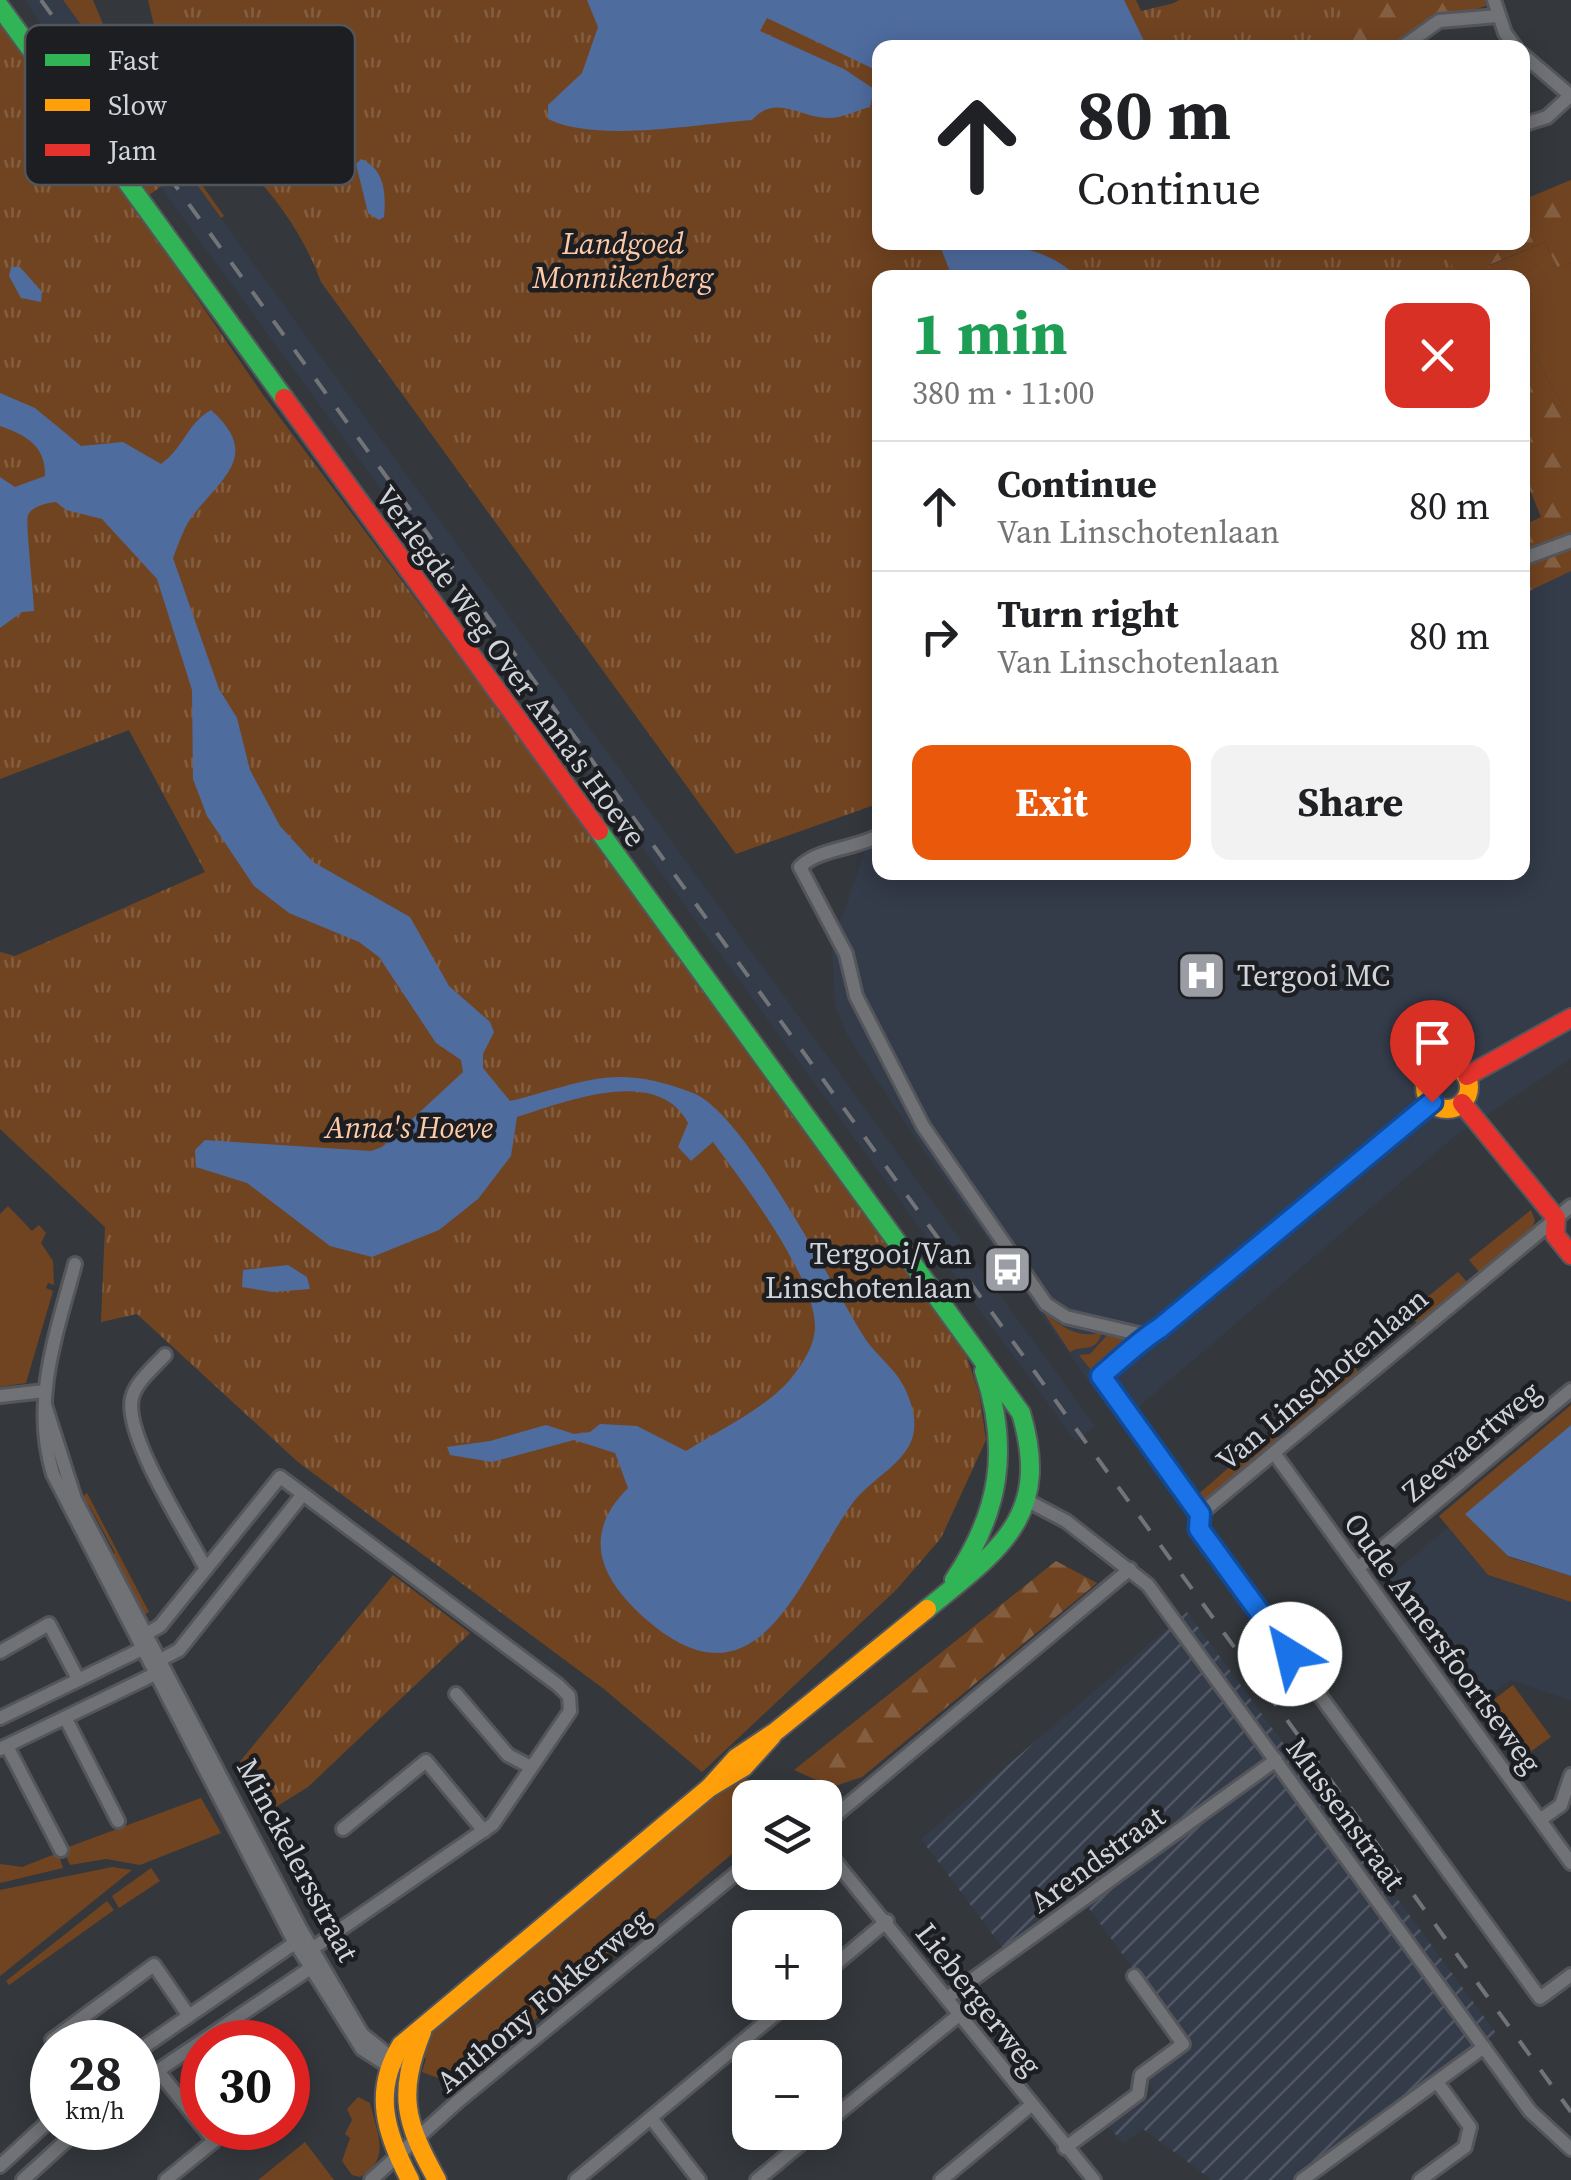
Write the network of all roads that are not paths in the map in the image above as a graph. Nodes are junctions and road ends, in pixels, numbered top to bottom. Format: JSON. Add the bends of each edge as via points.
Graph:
{"nodes":[{"id":1,"x":1494,"y":0,"type":"edge"},
{"id":2,"x":0,"y":7,"type":"edge"},
{"id":3,"x":1498,"y":16,"type":"junction"},
{"id":4,"x":1413,"y":40,"type":"edge"},
{"id":5,"x":1512,"y":40,"type":"edge"},
{"id":6,"x":25,"y":41,"type":"edge"},
{"id":7,"x":1530,"y":61,"type":"edge"},
{"id":8,"x":1571,"y":96,"type":"edge"},
{"id":9,"x":1530,"y":122,"type":"edge"},
{"id":10,"x":129,"y":185,"type":"edge"},
{"id":11,"x":1571,"y":541,"type":"edge"},
{"id":12,"x":1530,"y":557,"type":"edge"},
{"id":13,"x":872,"y":840,"type":"edge"},
{"id":14,"x":1571,"y":1018,"type":"edge"},
{"id":15,"x":1466,"y":1076,"type":"junction"},
{"id":16,"x":1432,"y":1102,"type":"junction"},
{"id":17,"x":1462,"y":1102,"type":"junction"},
{"id":18,"x":1566,"y":1214,"type":"edge"},
{"id":19,"x":1571,"y":1254,"type":"edge"},
{"id":20,"x":76,"y":1264,"type":"dead end"},
{"id":21,"x":1143,"y":1335,"type":"junction"},
{"id":22,"x":165,"y":1355,"type":"dead end"},
{"id":23,"x":979,"y":1356,"type":"junction"},
{"id":24,"x":1571,"y":1390,"type":"edge"},
{"id":25,"x":0,"y":1396,"type":"edge"},
{"id":26,"x":45,"y":1398,"type":"junction"},
{"id":27,"x":1274,"y":1453,"type":"junction"},
{"id":28,"x":1002,"y":1471,"type":"junction"},
{"id":29,"x":1031,"y":1479,"type":"junction"},
{"id":30,"x":303,"y":1494,"type":"junction"},
{"id":31,"x":1028,"y":1501,"type":"junction"},
{"id":32,"x":1200,"y":1514,"type":"junction"},
{"id":33,"x":993,"y":1515,"type":"junction"},
{"id":34,"x":1016,"y":1525,"type":"junction"},
{"id":35,"x":1358,"y":1568,"type":"junction"},
{"id":36,"x":206,"y":1569,"type":"junction"},
{"id":37,"x":1130,"y":1570,"type":"junction"},
{"id":38,"x":942,"y":1595,"type":"junction"},
{"id":39,"x":146,"y":1634,"type":"junction"},
{"id":40,"x":142,"y":1648,"type":"junction"},
{"id":41,"x":0,"y":1652,"type":"edge"},
{"id":42,"x":158,"y":1667,"type":"junction"},
{"id":43,"x":78,"y":1679,"type":"junction"},
{"id":44,"x":456,"y":1694,"type":"dead end"},
{"id":45,"x":1,"y":1715,"type":"edge"},
{"id":46,"x":66,"y":1719,"type":"junction"},
{"id":47,"x":4,"y":1748,"type":"edge"},
{"id":48,"x":1276,"y":1760,"type":"junction"},
{"id":49,"x":531,"y":1767,"type":"junction"},
{"id":50,"x":1571,"y":1775,"type":"edge"},
{"id":51,"x":842,"y":1810,"type":"edge"},
{"id":52,"x":1540,"y":1820,"type":"junction"},
{"id":53,"x":118,"y":1822,"type":"dead end"},
{"id":54,"x":343,"y":1829,"type":"dead end"},
{"id":55,"x":484,"y":1830,"type":"junction"},
{"id":56,"x":61,"y":1850,"type":"dead end"},
{"id":57,"x":1571,"y":1863,"type":"edge"},
{"id":58,"x":842,"y":1869,"type":"edge"},
{"id":59,"x":732,"y":1877,"type":"edge"},
{"id":60,"x":887,"y":1921,"type":"junction"},
{"id":61,"x":309,"y":1952,"type":"junction"},
{"id":62,"x":842,"y":1959,"type":"edge"},
{"id":63,"x":1134,"y":1976,"type":"dead end"},
{"id":64,"x":1571,"y":1976,"type":"edge"},
{"id":65,"x":947,"y":1998,"type":"junction"},
{"id":66,"x":960,"y":2014,"type":"junction"},
{"id":67,"x":188,"y":2016,"type":"junction"},
{"id":68,"x":79,"y":2020,"type":"edge"},
{"id":69,"x":768,"y":2020,"type":"edge"},
{"id":70,"x":160,"y":2036,"type":"edge"},
{"id":71,"x":1484,"y":2047,"type":"junction"},
{"id":72,"x":395,"y":2066,"type":"junction"},
{"id":73,"x":160,"y":2069,"type":"edge"},
{"id":74,"x":160,"y":2073,"type":"edge"},
{"id":75,"x":1437,"y":2082,"type":"junction"},
{"id":76,"x":180,"y":2098,"type":"edge"},
{"id":77,"x":1030,"y":2106,"type":"junction"},
{"id":78,"x":842,"y":2110,"type":"edge"},
{"id":79,"x":651,"y":2118,"type":"junction"},
{"id":80,"x":30,"y":2138,"type":"edge"},
{"id":81,"x":414,"y":2140,"type":"junction"},
{"id":82,"x":1065,"y":2148,"type":"junction"},
{"id":83,"x":1571,"y":2149,"type":"edge"},
{"id":84,"x":56,"y":2150,"type":"edge"},
{"id":85,"x":204,"y":2150,"type":"edge"},
{"id":86,"x":793,"y":2150,"type":"edge"},
{"id":87,"x":396,"y":2154,"type":"junction"},
{"id":88,"x":0,"y":2166,"type":"edge"},
{"id":89,"x":24,"y":2180,"type":"edge"},
{"id":90,"x":166,"y":2180,"type":"edge"},
{"id":91,"x":371,"y":2180,"type":"edge"},
{"id":92,"x":410,"y":2180,"type":"edge"},
{"id":93,"x":437,"y":2180,"type":"edge"},
{"id":94,"x":576,"y":2180,"type":"edge"},
{"id":95,"x":699,"y":2180,"type":"edge"},
{"id":96,"x":757,"y":2180,"type":"edge"},
{"id":97,"x":941,"y":2180,"type":"edge"},
{"id":98,"x":1094,"y":2180,"type":"edge"},
{"id":99,"x":1302,"y":2180,"type":"edge"},
{"id":100,"x":1420,"y":2180,"type":"edge"}],
"edges":[{"from":1,"to":3,"type":"street"},
{"from":2,"to":6,"type":"main road","name":"Verlegde Weg Over Anna's Hoeve"},
{"from":3,"to":4,"type":"street","via":[[1439,22]]},
{"from":3,"to":5,"type":"street"},
{"from":7,"to":8,"type":"street"},
{"from":8,"to":9,"type":"street"},
{"from":10,"to":23,"type":"main road","name":"Verlegde Weg Over Anna's Hoeve"},
{"from":11,"to":12,"type":"street"},
{"from":13,"to":21,"type":"street","via":[[800,867],[906,1094],[957,1181],[1046,1304],[1066,1317]]},
{"from":14,"to":15,"type":"main road"},
{"from":15,"to":16,"type":"main road","via":[[1451,1065],[1434,1070],[1426,1088]]},
{"from":15,"to":17,"type":"main road","via":[[1469,1090]]},
{"from":16,"to":17,"type":"main road","via":[[1447,1108]]},
{"from":16,"to":21,"type":"street","name":"Van Linschotenlaan","via":[[1160,1328]]},
{"from":17,"to":18,"type":"main road"},
{"from":18,"to":19,"type":"main road","via":[[1554,1235]]},
{"from":18,"to":27,"type":"street","name":"Van Linschotenlaan"},
{"from":20,"to":26,"type":"street","name":"Minckelersstraat"},
{"from":21,"to":32,"type":"street","name":"Van Linschotenlaan","via":[[1102,1379]]},
{"from":22,"to":36,"type":"street","via":[[133,1392],[130,1409]]},
{"from":23,"to":28,"type":"main road","name":"Verlegde Weg Over Anna's Hoeve","via":[[1000,1420]]},
{"from":23,"to":29,"type":"main road","name":"Verlegde Weg Over Anna's Hoeve","via":[[1021,1413],[1032,1446]]},
{"from":24,"to":35,"type":"street","name":"Zeevaertweg"},
{"from":25,"to":26,"type":"street"},
{"from":26,"to":39,"type":"street","name":"Minckelersstraat","via":[[76,1499]]},
{"from":26,"to":40,"type":"street","name":"Minckelersstraat","via":[[41,1420],[53,1474]]},
{"from":27,"to":32,"type":"street","name":"Van Linschotenlaan"},
{"from":27,"to":35,"type":"street","name":"Oude Amersfoortseweg"},
{"from":28,"to":29,"type":"main road","via":[[1016,1464]]},
{"from":28,"to":33,"type":"main road","name":"Verlegde Weg Over Anna's Hoeve"},
{"from":29,"to":31,"type":"main road","name":"Verlegde Weg Over Anna's Hoeve"},
{"from":30,"to":36,"type":"street","via":[[280,1478]]},
{"from":30,"to":42,"type":"street"},
{"from":30,"to":49,"type":"street","via":[[569,1696],[570,1711]]},
{"from":31,"to":34,"type":"main road","name":"Verlegde Weg Over Anna's Hoeve"},
{"from":31,"to":37,"type":"street","name":"Mussenstraat"},
{"from":32,"to":64,"type":"street","via":[[1199,1529],[1540,1998]]},
{"from":33,"to":34,"type":"main road","via":[[1004,1527]]},
{"from":33,"to":38,"type":"main road","name":"Verlegde Weg Over Anna's Hoeve"},
{"from":34,"to":38,"type":"main road","name":"Verlegde Weg Over Anna's Hoeve","via":[[980,1569]]},
{"from":35,"to":52,"type":"street","name":"Oude Amersfoortseweg"},
{"from":36,"to":39,"type":"street"},
{"from":37,"to":48,"type":"street","name":"Mussenstraat","via":[[1148,1585]]},
{"from":37,"to":51,"type":"street"},
{"from":38,"to":72,"type":"main road","name":"Verlegde Weg Over Anna's Hoeve","via":[[775,1732],[744,1768],[709,1788],[424,2027]]},
{"from":39,"to":40,"type":"street"},
{"from":39,"to":42,"type":"street","name":"Minckelersstraat"},
{"from":40,"to":42,"type":"street","name":"Minckelersstraat"},
{"from":40,"to":43,"type":"street"},
{"from":41,"to":43,"type":"street","via":[[49,1624]]},
{"from":42,"to":46,"type":"street"},
{"from":42,"to":61,"type":"street","name":"Minckelersstraat"},
{"from":43,"to":45,"type":"street"},
{"from":44,"to":49,"type":"street","via":[[508,1755]]},
{"from":46,"to":47,"type":"street"},
{"from":46,"to":53,"type":"street"},
{"from":47,"to":56,"type":"street"},
{"from":48,"to":65,"type":"street","name":"Arendstraat"},
{"from":48,"to":71,"type":"street","name":"Mussenstraat"},
{"from":49,"to":55,"type":"street"},
{"from":50,"to":52,"type":"street","via":[[1561,1805]]},
{"from":52,"to":57,"type":"street","name":"Oude Amersfoortseweg"},
{"from":54,"to":55,"type":"street","via":[[426,1761]]},
{"from":55,"to":61,"type":"street"},
{"from":58,"to":60,"type":"street","name":"Liebergerweg"},
{"from":59,"to":81,"type":"street","name":"Anthony Fokkerweg"},
{"from":60,"to":62,"type":"street"},
{"from":60,"to":65,"type":"street","name":"Liebergerweg"},
{"from":61,"to":67,"type":"street"},
{"from":61,"to":72,"type":"street","name":"Minckelersstraat","via":[[362,2049]]},
{"from":61,"to":73,"type":"street"},
{"from":63,"to":82,"type":"street","via":[[1183,2044],[1141,2075],[1138,2094]]},
{"from":65,"to":66,"type":"street","name":"Liebergerweg"},
{"from":66,"to":77,"type":"street","name":"Liebergerweg"},
{"from":66,"to":78,"type":"street"},
{"from":67,"to":68,"type":"street","via":[[154,1965]]},
{"from":67,"to":70,"type":"street"},
{"from":69,"to":79,"type":"street"},
{"from":71,"to":75,"type":"street"},
{"from":71,"to":83,"type":"street","name":"Mussenstraat","via":[[1530,2111]]},
{"from":72,"to":81,"type":"main road"},
{"from":72,"to":87,"type":"main road","via":[[382,2108]]},
{"from":74,"to":76,"type":"street"},
{"from":75,"to":99,"type":"street"},
{"from":75,"to":100,"type":"street","via":[[1470,2127],[1466,2147]]},
{"from":77,"to":82,"type":"street","name":"Liebergerweg"},
{"from":77,"to":97,"type":"street"},
{"from":79,"to":94,"type":"street"},
{"from":79,"to":95,"type":"street"},
{"from":80,"to":88,"type":"street"},
{"from":81,"to":87,"type":"street","name":"Anthony Fokkerweg"},
{"from":81,"to":93,"type":"main road"},
{"from":82,"to":98,"type":"street","name":"Liebergerweg"},
{"from":84,"to":89,"type":"street"},
{"from":85,"to":90,"type":"street"},
{"from":86,"to":96,"type":"street"},
{"from":87,"to":91,"type":"street","name":"Anthony Fokkerweg"},
{"from":87,"to":92,"type":"main road"}]}
